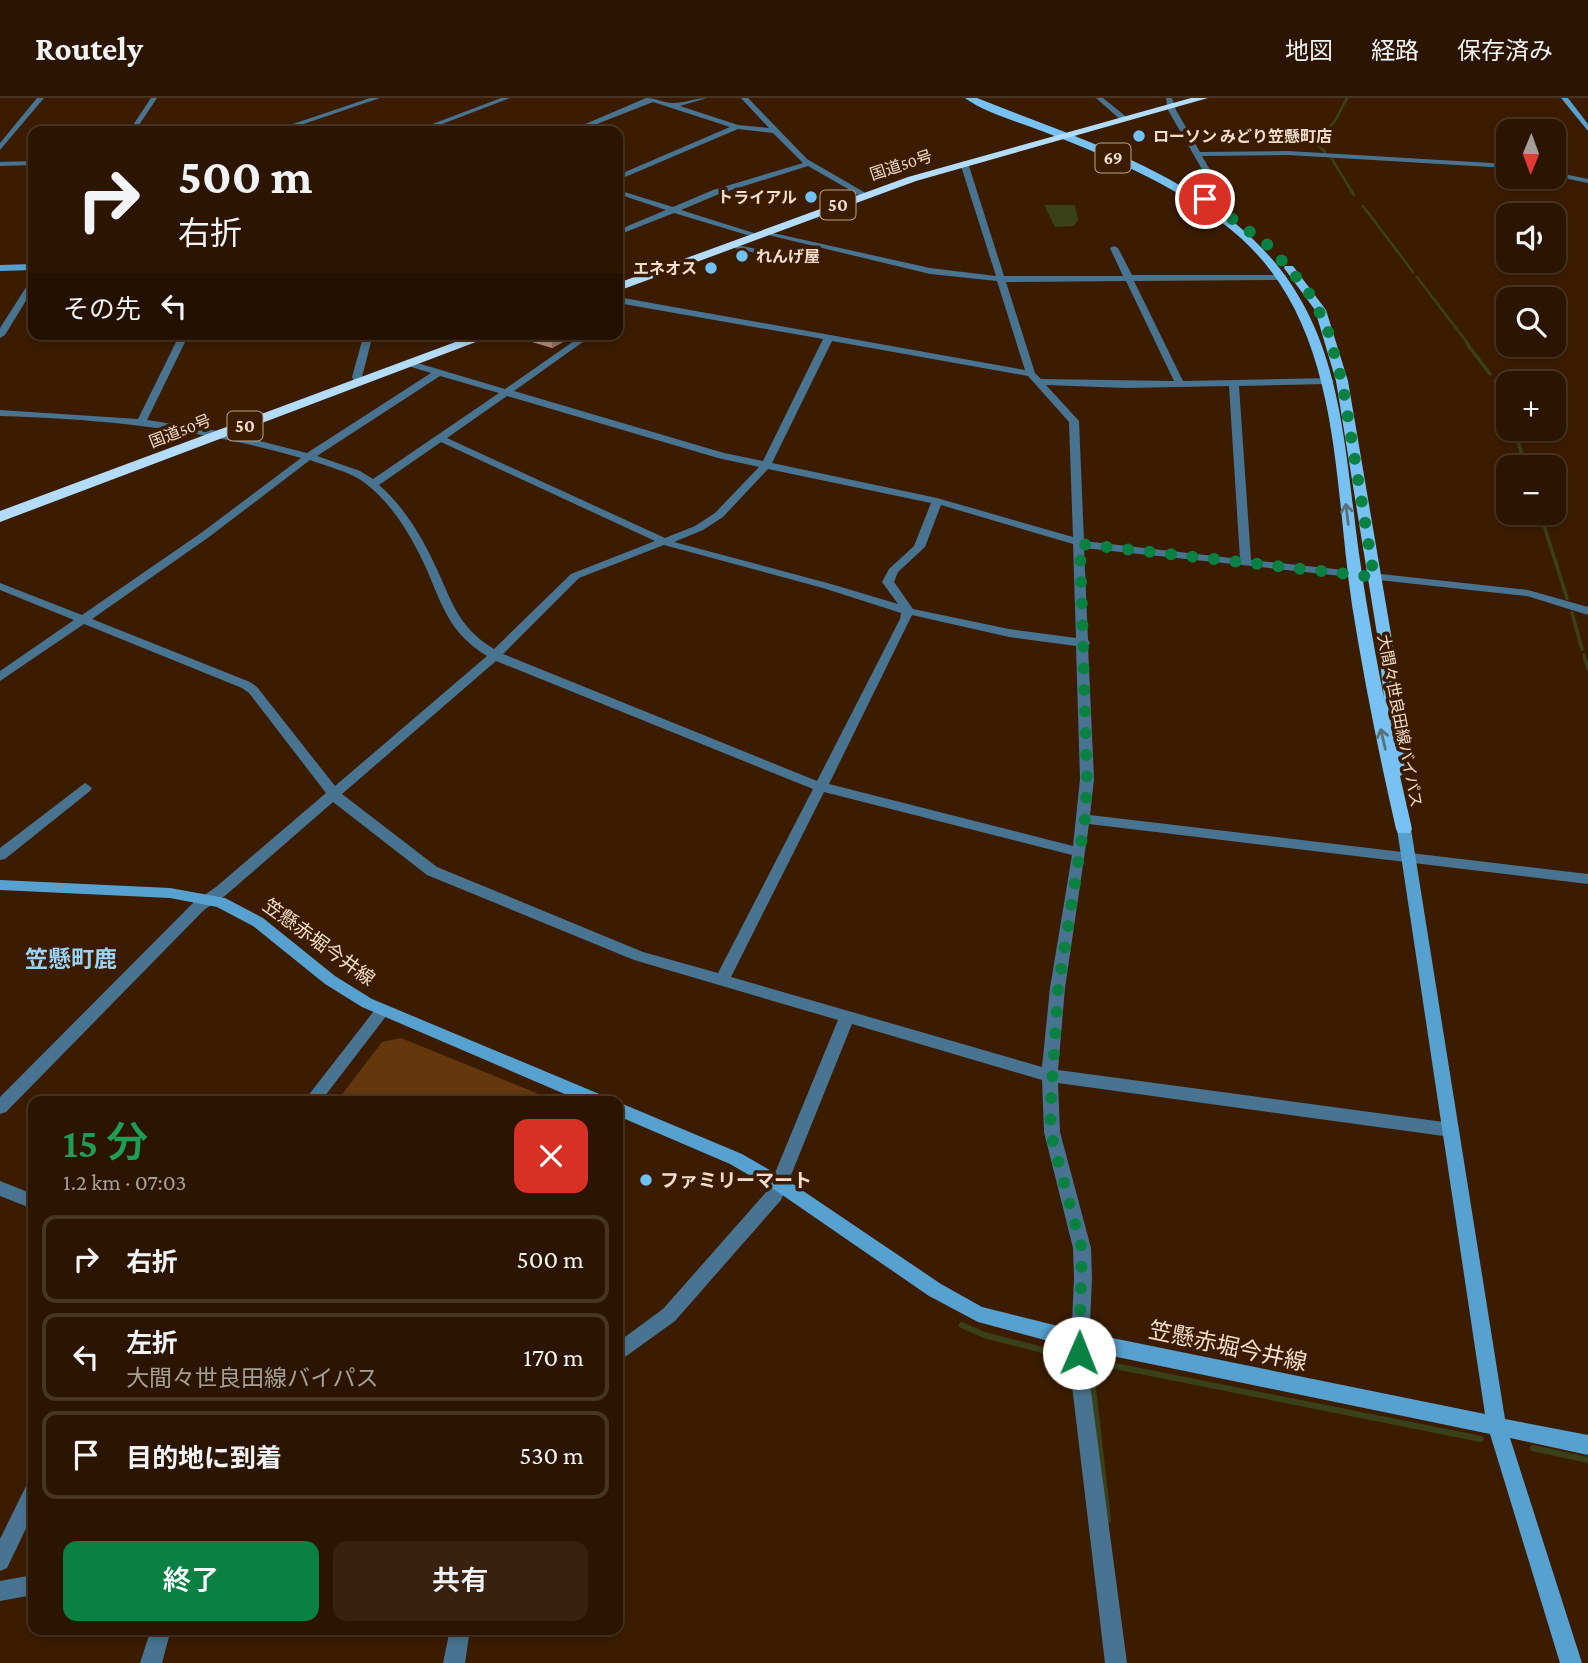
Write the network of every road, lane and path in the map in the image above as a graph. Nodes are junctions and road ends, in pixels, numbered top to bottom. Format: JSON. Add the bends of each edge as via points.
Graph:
{"nodes":[{"id":1,"x":41,"y":98,"type":"edge"},
{"id":2,"x":154,"y":98,"type":"edge"},
{"id":3,"x":377,"y":98,"type":"edge"},
{"id":4,"x":507,"y":98,"type":"edge"},
{"id":5,"x":704,"y":98,"type":"edge"},
{"id":6,"x":744,"y":98,"type":"edge"},
{"id":7,"x":969,"y":98,"type":"edge"},
{"id":8,"x":983,"y":98,"type":"edge"},
{"id":9,"x":1099,"y":98,"type":"edge"},
{"id":10,"x":1203,"y":98,"type":"edge"},
{"id":11,"x":1564,"y":98,"type":"edge"},
{"id":12,"x":651,"y":99,"type":"edge"},
{"id":13,"x":1170,"y":103,"type":"edge"},
{"id":14,"x":673,"y":105,"type":"junction"},
{"id":15,"x":1125,"y":119,"type":"junction"},
{"id":16,"x":135,"y":126,"type":"edge"},
{"id":17,"x":291,"y":126,"type":"edge"},
{"id":18,"x":431,"y":126,"type":"edge"},
{"id":19,"x":585,"y":126,"type":"edge"},
{"id":20,"x":737,"y":127,"type":"junction"},
{"id":21,"x":1588,"y":129,"type":"edge"},
{"id":22,"x":776,"y":131,"type":"junction"},
{"id":23,"x":1066,"y":135,"type":"junction"},
{"id":24,"x":0,"y":148,"type":"edge"},
{"id":25,"x":1198,"y":154,"type":"junction"},
{"id":26,"x":0,"y":163,"type":"edge"},
{"id":27,"x":28,"y":163,"type":"edge"},
{"id":28,"x":964,"y":163,"type":"junction"},
{"id":29,"x":808,"y":164,"type":"junction"},
{"id":30,"x":1496,"y":165,"type":"edge"},
{"id":31,"x":623,"y":176,"type":"edge"},
{"id":32,"x":1566,"y":176,"type":"edge"},
{"id":33,"x":1588,"y":181,"type":"edge"},
{"id":34,"x":623,"y":194,"type":"edge"},
{"id":35,"x":865,"y":195,"type":"junction"},
{"id":36,"x":1205,"y":199,"type":"junction"},
{"id":37,"x":668,"y":210,"type":"junction"},
{"id":38,"x":623,"y":231,"type":"edge"},
{"id":39,"x":759,"y":235,"type":"junction"},
{"id":40,"x":730,"y":245,"type":"junction"},
{"id":41,"x":1114,"y":248,"type":"dead end"},
{"id":42,"x":812,"y":263,"type":"dead end"},
{"id":43,"x":0,"y":268,"type":"edge"},
{"id":44,"x":28,"y":268,"type":"edge"},
{"id":45,"x":1283,"y":277,"type":"junction"},
{"id":46,"x":1001,"y":279,"type":"junction"},
{"id":47,"x":1130,"y":280,"type":"junction"},
{"id":48,"x":623,"y":285,"type":"edge"},
{"id":49,"x":28,"y":291,"type":"edge"},
{"id":50,"x":623,"y":301,"type":"edge"},
{"id":51,"x":634,"y":303,"type":"junction"},
{"id":52,"x":623,"y":311,"type":"edge"},
{"id":53,"x":0,"y":335,"type":"edge"},
{"id":54,"x":828,"y":339,"type":"junction"},
{"id":55,"x":182,"y":340,"type":"edge"},
{"id":56,"x":367,"y":340,"type":"edge"},
{"id":57,"x":474,"y":340,"type":"edge"},
{"id":58,"x":582,"y":340,"type":"edge"},
{"id":59,"x":411,"y":364,"type":"junction"},
{"id":60,"x":438,"y":373,"type":"junction"},
{"id":61,"x":1034,"y":378,"type":"junction"},
{"id":62,"x":1329,"y":381,"type":"junction"},
{"id":63,"x":359,"y":383,"type":"junction"},
{"id":64,"x":1234,"y":383,"type":"junction"},
{"id":65,"x":1180,"y":384,"type":"junction"},
{"id":66,"x":508,"y":394,"type":"junction"},
{"id":67,"x":0,"y":412,"type":"edge"},
{"id":68,"x":142,"y":420,"type":"junction"},
{"id":69,"x":222,"y":434,"type":"junction"},
{"id":70,"x":442,"y":439,"type":"junction"},
{"id":71,"x":307,"y":458,"type":"junction"},
{"id":72,"x":766,"y":465,"type":"junction"},
{"id":73,"x":375,"y":483,"type":"junction"},
{"id":74,"x":937,"y":501,"type":"junction"},
{"id":75,"x":0,"y":517,"type":"edge"},
{"id":76,"x":662,"y":542,"type":"junction"},
{"id":77,"x":1080,"y":544,"type":"junction"},
{"id":78,"x":1246,"y":564,"type":"junction"},
{"id":79,"x":1355,"y":575,"type":"junction"},
{"id":80,"x":1374,"y":577,"type":"junction"},
{"id":81,"x":0,"y":586,"type":"edge"},
{"id":82,"x":908,"y":611,"type":"junction"},
{"id":83,"x":1588,"y":611,"type":"edge"},
{"id":84,"x":83,"y":619,"type":"junction"},
{"id":85,"x":1084,"y":643,"type":"junction"},
{"id":86,"x":494,"y":655,"type":"junction"},
{"id":87,"x":0,"y":677,"type":"edge"},
{"id":88,"x":820,"y":787,"type":"junction"},
{"id":89,"x":85,"y":788,"type":"dead end"},
{"id":90,"x":334,"y":794,"type":"junction"},
{"id":91,"x":1085,"y":819,"type":"junction"},
{"id":92,"x":1404,"y":829,"type":"junction"},
{"id":93,"x":1078,"y":852,"type":"junction"},
{"id":94,"x":0,"y":855,"type":"edge"},
{"id":95,"x":1407,"y":858,"type":"junction"},
{"id":96,"x":1588,"y":879,"type":"edge"},
{"id":97,"x":0,"y":885,"type":"edge"},
{"id":98,"x":209,"y":899,"type":"junction"},
{"id":99,"x":722,"y":981,"type":"junction"},
{"id":100,"x":382,"y":1011,"type":"junction"},
{"id":101,"x":847,"y":1017,"type":"junction"},
{"id":102,"x":1052,"y":1076,"type":"junction"},
{"id":103,"x":316,"y":1096,"type":"edge"},
{"id":104,"x":585,"y":1096,"type":"edge"},
{"id":105,"x":0,"y":1107,"type":"edge"},
{"id":106,"x":623,"y":1111,"type":"edge"},
{"id":107,"x":1451,"y":1130,"type":"junction"},
{"id":108,"x":781,"y":1185,"type":"junction"},
{"id":109,"x":0,"y":1188,"type":"edge"},
{"id":110,"x":28,"y":1200,"type":"edge"},
{"id":111,"x":1078,"y":1340,"type":"junction"},
{"id":112,"x":623,"y":1349,"type":"edge"},
{"id":113,"x":1497,"y":1427,"type":"junction"},
{"id":114,"x":1588,"y":1445,"type":"edge"},
{"id":115,"x":28,"y":1503,"type":"edge"},
{"id":116,"x":0,"y":1561,"type":"edge"},
{"id":117,"x":28,"y":1586,"type":"edge"},
{"id":118,"x":0,"y":1591,"type":"edge"},
{"id":119,"x":158,"y":1635,"type":"edge"},
{"id":120,"x":459,"y":1635,"type":"edge"},
{"id":121,"x":151,"y":1663,"type":"edge"},
{"id":122,"x":454,"y":1663,"type":"edge"},
{"id":123,"x":1116,"y":1663,"type":"edge"},
{"id":124,"x":1571,"y":1663,"type":"edge"}],
"edges":[{"from":1,"to":24,"type":"street"},
{"from":2,"to":16,"type":"street"},
{"from":3,"to":17,"type":"street"},
{"from":4,"to":18,"type":"street"},
{"from":5,"to":14,"type":"street"},
{"from":6,"to":22,"type":"street"},
{"from":7,"to":23,"type":"main road","name":"大間々世良田線バイパス","number":"69"},
{"from":8,"to":23,"type":"main road","name":"大間々世良田線バイパス","number":"69"},
{"from":9,"to":15,"type":"street"},
{"from":10,"to":13,"type":"highway","name":"国道50号","number":"50"},
{"from":11,"to":21,"type":"main road"},
{"from":12,"to":14,"type":"street"},
{"from":12,"to":19,"type":"street"},
{"from":13,"to":15,"type":"highway","name":"国道50号","number":"50"},
{"from":13,"to":25,"type":"street"},
{"from":14,"to":20,"type":"street"},
{"from":15,"to":23,"type":"highway","name":"国道50号","number":"50"},
{"from":20,"to":22,"type":"street"},
{"from":20,"to":31,"type":"street"},
{"from":22,"to":29,"type":"street"},
{"from":23,"to":28,"type":"highway","name":"国道50号","number":"50"},
{"from":23,"to":36,"type":"main road","name":"大間々世良田線バイパス","number":"69","via":[[1152,169]]},
{"from":23,"to":45,"type":"main road","name":"大間々世良田線バイパス","number":"69","via":[[1195,200],[1257,247]]},
{"from":25,"to":30,"type":"street","via":[[1288,153]]},
{"from":25,"to":36,"type":"street","via":[[1219,192]]},
{"from":26,"to":27,"type":"street"},
{"from":28,"to":35,"type":"highway","name":"国道50号","number":"50"},
{"from":28,"to":46,"type":"street"},
{"from":29,"to":35,"type":"street"},
{"from":29,"to":37,"type":"street"},
{"from":32,"to":33,"type":"street"},
{"from":34,"to":37,"type":"street"},
{"from":35,"to":39,"type":"highway","name":"国道50号","number":"50"},
{"from":36,"to":80,"type":"main road","name":"大間々世良田線バイパス","number":"69","via":[[1268,245],[1306,288],[1326,324],[1342,381]]},
{"from":37,"to":38,"type":"street"},
{"from":37,"to":39,"type":"street"},
{"from":39,"to":40,"type":"highway","name":"国道50号","number":"50"},
{"from":39,"to":46,"type":"street","via":[[930,271]]},
{"from":40,"to":42,"type":"street"},
{"from":40,"to":48,"type":"highway","name":"国道50号","number":"50"},
{"from":41,"to":47,"type":"street"},
{"from":43,"to":44,"type":"main road"},
{"from":45,"to":47,"type":"street"},
{"from":45,"to":62,"type":"main road","name":"大間々世良田線バイパス","number":"69","via":[[1311,324]]},
{"from":46,"to":47,"type":"street"},
{"from":46,"to":61,"type":"street"},
{"from":47,"to":65,"type":"street"},
{"from":49,"to":53,"type":"street"},
{"from":50,"to":51,"type":"street"},
{"from":51,"to":52,"type":"street"},
{"from":51,"to":54,"type":"street"},
{"from":54,"to":61,"type":"street"},
{"from":54,"to":72,"type":"street"},
{"from":55,"to":68,"type":"street"},
{"from":56,"to":63,"type":"street"},
{"from":57,"to":59,"type":"highway","name":"国道50号","number":"50"},
{"from":58,"to":66,"type":"street"},
{"from":59,"to":60,"type":"street"},
{"from":59,"to":63,"type":"highway","name":"国道50号","number":"50"},
{"from":60,"to":66,"type":"street"},
{"from":60,"to":71,"type":"street"},
{"from":61,"to":65,"type":"street"},
{"from":61,"to":77,"type":"street","via":[[1074,421]]},
{"from":62,"to":64,"type":"street"},
{"from":79,"to":62,"type":"main road","name":"大間々世良田線バイパス","number":"69","one_way":true},
{"from":63,"to":69,"type":"highway","name":"国道50号","number":"50"},
{"from":64,"to":65,"type":"street"},
{"from":64,"to":78,"type":"street"},
{"from":66,"to":70,"type":"street"},
{"from":66,"to":72,"type":"street"},
{"from":67,"to":68,"type":"street"},
{"from":68,"to":69,"type":"street"},
{"from":69,"to":71,"type":"street"},
{"from":69,"to":75,"type":"highway","name":"国道50号","number":"50"},
{"from":70,"to":73,"type":"street"},
{"from":70,"to":76,"type":"street"},
{"from":71,"to":73,"type":"street"},
{"from":71,"to":84,"type":"street"},
{"from":72,"to":74,"type":"street"},
{"from":72,"to":76,"type":"street","via":[[715,519]]},
{"from":73,"to":86,"type":"street","via":[[422,551],[452,618],[467,636]]},
{"from":74,"to":77,"type":"street"},
{"from":74,"to":82,"type":"street","via":[[919,547],[893,571],[888,582]]},
{"from":76,"to":82,"type":"street"},
{"from":76,"to":86,"type":"street","via":[[576,576]]},
{"from":77,"to":78,"type":"street"},
{"from":77,"to":85,"type":"street"},
{"from":78,"to":79,"type":"street"},
{"from":79,"to":80,"type":"street"},
{"from":92,"to":79,"type":"main road","name":"大間々世良田線バイパス","number":"69","one_way":true,"via":[[1379,721]]},
{"from":80,"to":83,"type":"street","via":[[1528,593]]},
{"from":80,"to":92,"type":"main road","name":"大間々世良田線バイパス","number":"69","via":[[1397,726]]},
{"from":81,"to":84,"type":"street"},
{"from":82,"to":85,"type":"street","via":[[1009,633]]},
{"from":82,"to":88,"type":"street"},
{"from":84,"to":87,"type":"street"},
{"from":84,"to":90,"type":"street","via":[[253,690]]},
{"from":85,"to":91,"type":"street"},
{"from":86,"to":88,"type":"street"},
{"from":86,"to":90,"type":"street"},
{"from":88,"to":93,"type":"street"},
{"from":88,"to":99,"type":"street"},
{"from":89,"to":94,"type":"street"},
{"from":90,"to":98,"type":"street"},
{"from":90,"to":99,"type":"street","via":[[441,876],[639,956]]},
{"from":91,"to":93,"type":"street"},
{"from":91,"to":95,"type":"street"},
{"from":92,"to":95,"type":"main road"},
{"from":93,"to":102,"type":"street","via":[[1056,1003]]},
{"from":95,"to":96,"type":"street"},
{"from":95,"to":107,"type":"main road"},
{"from":97,"to":98,"type":"main road","name":"笠懸赤堀今井線"},
{"from":98,"to":100,"type":"main road","name":"笠懸赤堀今井線","via":[[258,922],[330,980]]},
{"from":98,"to":105,"type":"street"},
{"from":99,"to":101,"type":"street"},
{"from":100,"to":103,"type":"street"},
{"from":100,"to":104,"type":"main road","name":"笠懸赤堀今井線"},
{"from":101,"to":102,"type":"street"},
{"from":101,"to":108,"type":"street"},
{"from":102,"to":107,"type":"street"},
{"from":102,"to":111,"type":"street","via":[[1053,1142],[1082,1249]]},
{"from":106,"to":108,"type":"main road","name":"笠懸赤堀今井線","via":[[736,1158]]},
{"from":107,"to":113,"type":"main road"},
{"from":108,"to":111,"type":"main road","name":"笠懸赤堀今井線","via":[[955,1303],[998,1321]]},
{"from":108,"to":112,"type":"street","via":[[669,1315]]},
{"from":109,"to":110,"type":"street"},
{"from":111,"to":113,"type":"main road","name":"笠懸赤堀今井線"},
{"from":111,"to":123,"type":"street"},
{"from":113,"to":114,"type":"main road","name":"笠懸赤堀今井線"},
{"from":113,"to":124,"type":"main road"},
{"from":115,"to":116,"type":"street"},
{"from":117,"to":118,"type":"street"},
{"from":119,"to":121,"type":"street"},
{"from":120,"to":122,"type":"street"}]}
